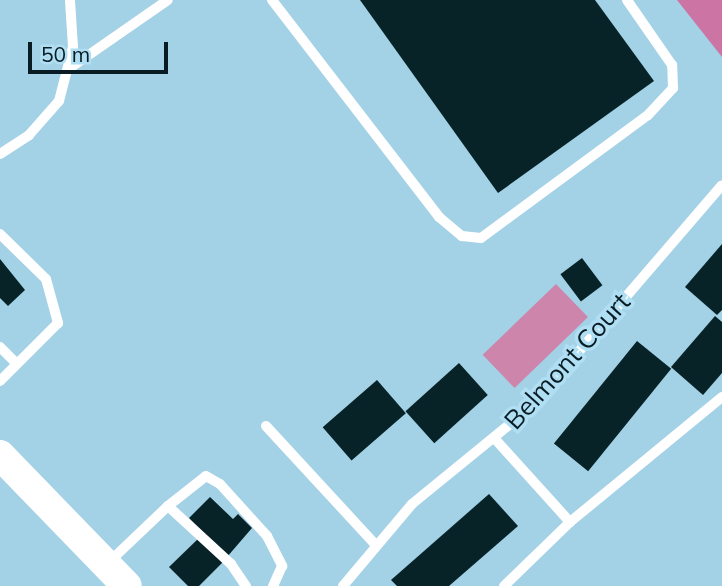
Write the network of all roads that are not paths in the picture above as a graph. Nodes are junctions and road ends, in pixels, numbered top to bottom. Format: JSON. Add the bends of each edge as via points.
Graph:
{"nodes":[{"id":1,"x":70,"y":0,"type":"edge"},
{"id":2,"x":169,"y":0,"type":"edge"},
{"id":3,"x":272,"y":0,"type":"edge"},
{"id":4,"x":627,"y":0,"type":"edge"},
{"id":5,"x":70,"y":68,"type":"junction"},
{"id":6,"x":0,"y":154,"type":"edge"},
{"id":7,"x":722,"y":185,"type":"edge"},
{"id":8,"x":0,"y":234,"type":"edge"},
{"id":9,"x":0,"y":347,"type":"edge"},
{"id":10,"x":16,"y":363,"type":"junction"},
{"id":11,"x":0,"y":380,"type":"edge"},
{"id":12,"x":722,"y":397,"type":"edge"},
{"id":13,"x":266,"y":426,"type":"dead end"},
{"id":14,"x":495,"y":439,"type":"junction"},
{"id":15,"x":0,"y":455,"type":"edge"},
{"id":16,"x":168,"y":506,"type":"junction"},
{"id":17,"x":570,"y":522,"type":"junction"},
{"id":18,"x":376,"y":545,"type":"junction"},
{"id":19,"x":106,"y":565,"type":"junction"},
{"id":20,"x":127,"y":586,"type":"edge"},
{"id":21,"x":246,"y":586,"type":"edge"},
{"id":22,"x":273,"y":586,"type":"edge"},
{"id":23,"x":343,"y":586,"type":"edge"},
{"id":24,"x":504,"y":586,"type":"edge"}],
"edges":[{"from":1,"to":5,"type":"lane"},
{"from":2,"to":5,"type":"lane"},
{"from":3,"to":4,"type":"lane","via":[[439,217],[462,236],[481,238],[648,115],[673,88],[671,65]]},
{"from":5,"to":6,"type":"lane","via":[[47,117]]},
{"from":7,"to":14,"type":"lane","name":"Belmont Court","via":[[553,383]]},
{"from":8,"to":10,"type":"lane","via":[[46,279],[56,300],[58,323]]},
{"from":9,"to":10,"type":"lane"},
{"from":10,"to":11,"type":"lane"},
{"from":12,"to":17,"type":"lane"},
{"from":13,"to":18,"type":"lane"},
{"from":14,"to":17,"type":"lane"},
{"from":14,"to":18,"type":"lane","name":"Belmont Court","via":[[437,481]]},
{"from":15,"to":19,"type":"main road"},
{"from":16,"to":19,"type":"lane"},
{"from":16,"to":21,"type":"lane","via":[[222,555]]},
{"from":16,"to":22,"type":"lane","via":[[206,476],[220,484],[261,527],[282,566]]},
{"from":17,"to":24,"type":"lane"},
{"from":18,"to":23,"type":"lane","name":"Belmont Court"},
{"from":19,"to":20,"type":"main road"}]}
